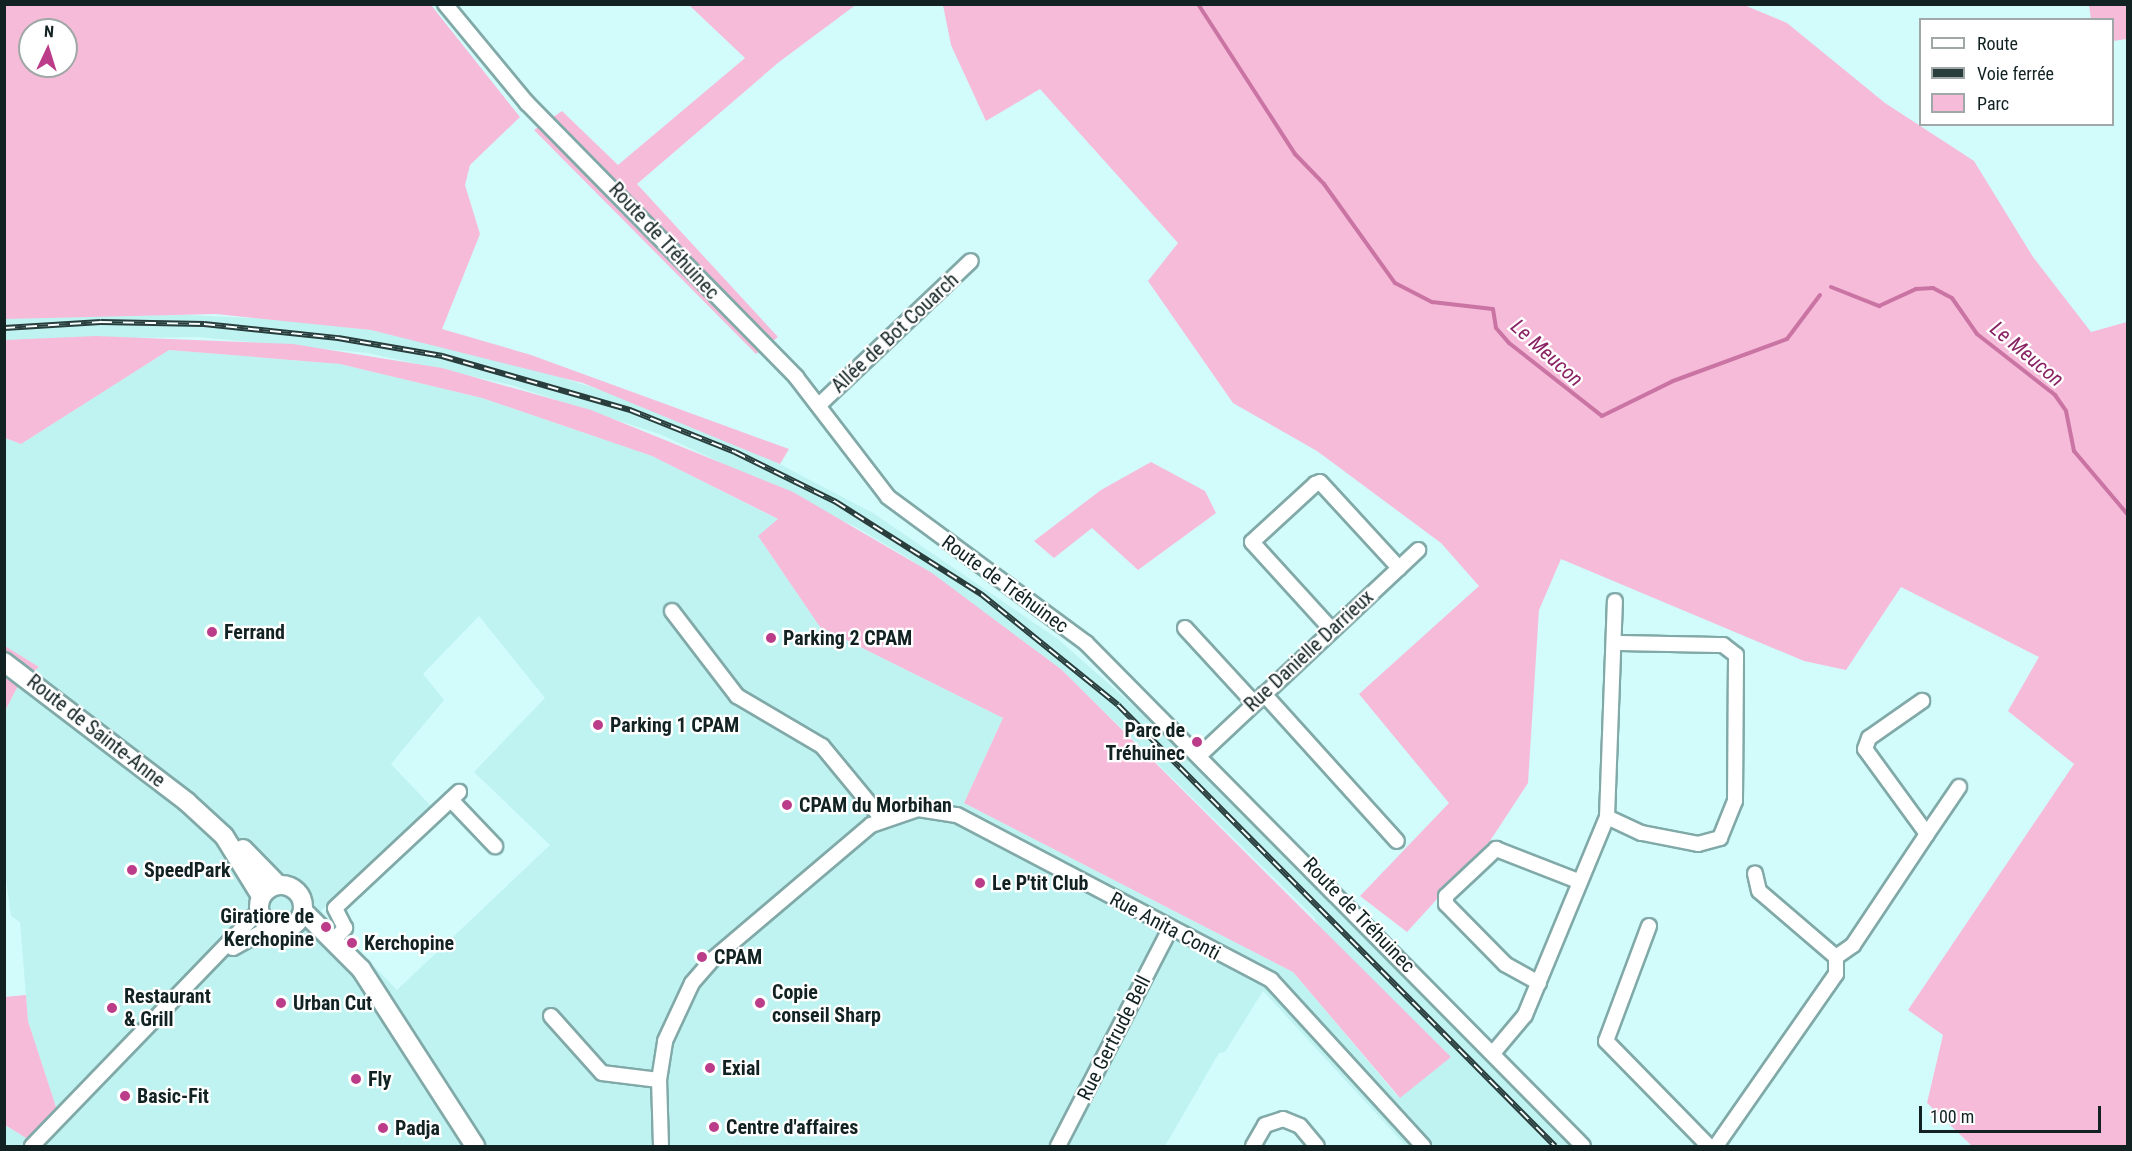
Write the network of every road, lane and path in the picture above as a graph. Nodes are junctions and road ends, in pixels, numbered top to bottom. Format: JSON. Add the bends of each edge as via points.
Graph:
{"nodes":[{"id":1,"x":445,"y":4,"type":"edge"},
{"id":2,"x":971,"y":261,"type":"dead end"},
{"id":3,"x":819,"y":405,"type":"junction"},
{"id":4,"x":1418,"y":550,"type":"dead end"},
{"id":5,"x":1399,"y":568,"type":"junction"},
{"id":6,"x":1615,"y":601,"type":"dead end"},
{"id":7,"x":672,"y":611,"type":"dead end"},
{"id":8,"x":1185,"y":628,"type":"dead end"},
{"id":9,"x":1332,"y":630,"type":"junction"},
{"id":10,"x":1615,"y":643,"type":"junction"},
{"id":11,"x":4,"y":662,"type":"edge"},
{"id":12,"x":1259,"y":698,"type":"junction"},
{"id":13,"x":1922,"y":701,"type":"dead end"},
{"id":14,"x":1200,"y":754,"type":"junction"},
{"id":15,"x":1959,"y":787,"type":"dead end"},
{"id":16,"x":187,"y":802,"type":"junction"},
{"id":17,"x":1607,"y":817,"type":"junction"},
{"id":18,"x":883,"y":820,"type":"junction"},
{"id":19,"x":1927,"y":834,"type":"junction"},
{"id":20,"x":1397,"y":841,"type":"dead end"},
{"id":21,"x":495,"y":846,"type":"dead end"},
{"id":22,"x":1755,"y":873,"type":"dead end"},
{"id":23,"x":1578,"y":881,"type":"junction"},
{"id":24,"x":277,"y":884,"type":"junction"},
{"id":25,"x":260,"y":904,"type":"junction"},
{"id":26,"x":303,"y":911,"type":"junction"},
{"id":27,"x":1649,"y":926,"type":"dead end"},
{"id":28,"x":271,"y":927,"type":"junction"},
{"id":29,"x":290,"y":927,"type":"junction"},
{"id":30,"x":1170,"y":929,"type":"junction"},
{"id":31,"x":333,"y":941,"type":"junction"},
{"id":32,"x":220,"y":956,"type":"junction"},
{"id":33,"x":1836,"y":957,"type":"junction"},
{"id":34,"x":1539,"y":983,"type":"junction"},
{"id":35,"x":372,"y":987,"type":"junction"},
{"id":36,"x":551,"y":1016,"type":"dead end"},
{"id":37,"x":1494,"y":1052,"type":"junction"},
{"id":38,"x":659,"y":1080,"type":"junction"},
{"id":39,"x":32,"y":1146,"type":"edge"},
{"id":40,"x":475,"y":1146,"type":"edge"},
{"id":41,"x":661,"y":1146,"type":"edge"},
{"id":42,"x":1058,"y":1146,"type":"edge"},
{"id":43,"x":1253,"y":1146,"type":"edge"},
{"id":44,"x":1317,"y":1146,"type":"edge"},
{"id":45,"x":1423,"y":1146,"type":"edge"},
{"id":46,"x":1583,"y":1146,"type":"edge"},
{"id":47,"x":1709,"y":1146,"type":"edge"},
{"id":48,"x":1716,"y":1146,"type":"edge"}],
"edges":[{"from":1,"to":3,"type":"street","name":"Route de Tréhuinec","via":[[527,103],[645,218]]},
{"from":2,"to":3,"type":"street","name":"Allée de Bot Couarch"},
{"from":3,"to":14,"type":"street","name":"Route de Tréhuinec","via":[[888,497],[1086,643]]},
{"from":4,"to":5,"type":"street","name":"Rue Danielle Darrieux"},
{"from":5,"to":9,"type":"street","name":"Rue Danielle Darrieux"},
{"from":5,"to":9,"type":"street","via":[[1320,482],[1252,542]]},
{"from":6,"to":10,"type":"street"},
{"from":7,"to":18,"type":"street","via":[[737,696],[822,746]]},
{"from":8,"to":12,"type":"street"},
{"from":9,"to":12,"type":"street","name":"Rue Danielle Darrieux"},
{"from":10,"to":17,"type":"street"},
{"from":10,"to":17,"type":"street","via":[[1723,645],[1736,655],[1735,801],[1720,838],[1698,843],[1642,833]]},
{"from":11,"to":16,"type":"main road","name":"Route de Sainte-Anne"},
{"from":12,"to":14,"type":"street","name":"Rue Danielle Darrieux"},
{"from":12,"to":20,"type":"street"},
{"from":13,"to":19,"type":"street","via":[[1869,738],[1865,749]]},
{"from":14,"to":37,"type":"street","name":"Route de Tréhuinec"},
{"from":15,"to":19,"type":"street"},
{"from":16,"to":24,"type":"main road","name":"Route de Sainte-Anne","via":[[222,825]]},
{"from":16,"to":25,"type":"main road","name":"Route de Sainte-Anne","via":[[224,836]]},
{"from":17,"to":23,"type":"street"},
{"from":18,"to":30,"type":"street","name":"Rue Anita Conti","via":[[918,809],[957,815]]},
{"from":18,"to":38,"type":"street","name":"Rue Anita Conti","via":[[871,825],[699,974],[669,1030]]},
{"from":19,"to":33,"type":"street","via":[[1853,945]]},
{"from":21,"to":31,"type":"street","via":[[455,796],[335,908],[345,928]]},
{"from":22,"to":33,"type":"street","via":[[1759,891]]},
{"from":23,"to":34,"type":"street"},
{"from":23,"to":34,"type":"street","via":[[1496,849],[1446,896],[1446,904],[1505,963]]},
{"from":24,"to":25,"type":"main road"},
{"from":24,"to":26,"type":"main road","via":[[297,891]]},
{"from":25,"to":28,"type":"main road"},
{"from":25,"to":32,"type":"street"},
{"from":26,"to":29,"type":"main road"},
{"from":26,"to":31,"type":"main road"},
{"from":27,"to":47,"type":"street","via":[[1606,1041]]},
{"from":28,"to":29,"type":"main road"},
{"from":28,"to":32,"type":"street"},
{"from":29,"to":35,"type":"main road"},
{"from":30,"to":42,"type":"street","name":"Rue Gertrude Bell"},
{"from":30,"to":45,"type":"street","name":"Rue Anita Conti","via":[[1287,992]]},
{"from":31,"to":35,"type":"main road"},
{"from":32,"to":39,"type":"street"},
{"from":33,"to":48,"type":"street","via":[[1831,983]]},
{"from":34,"to":37,"type":"street","via":[[1525,1015]]},
{"from":35,"to":40,"type":"main road"},
{"from":36,"to":38,"type":"street","via":[[602,1073]]},
{"from":37,"to":46,"type":"street","name":"Route de Tréhuinec"},
{"from":38,"to":41,"type":"street","name":"Rue Anita Conti"},
{"from":43,"to":44,"type":"street","via":[[1265,1125],[1283,1119],[1300,1126]]}]}
